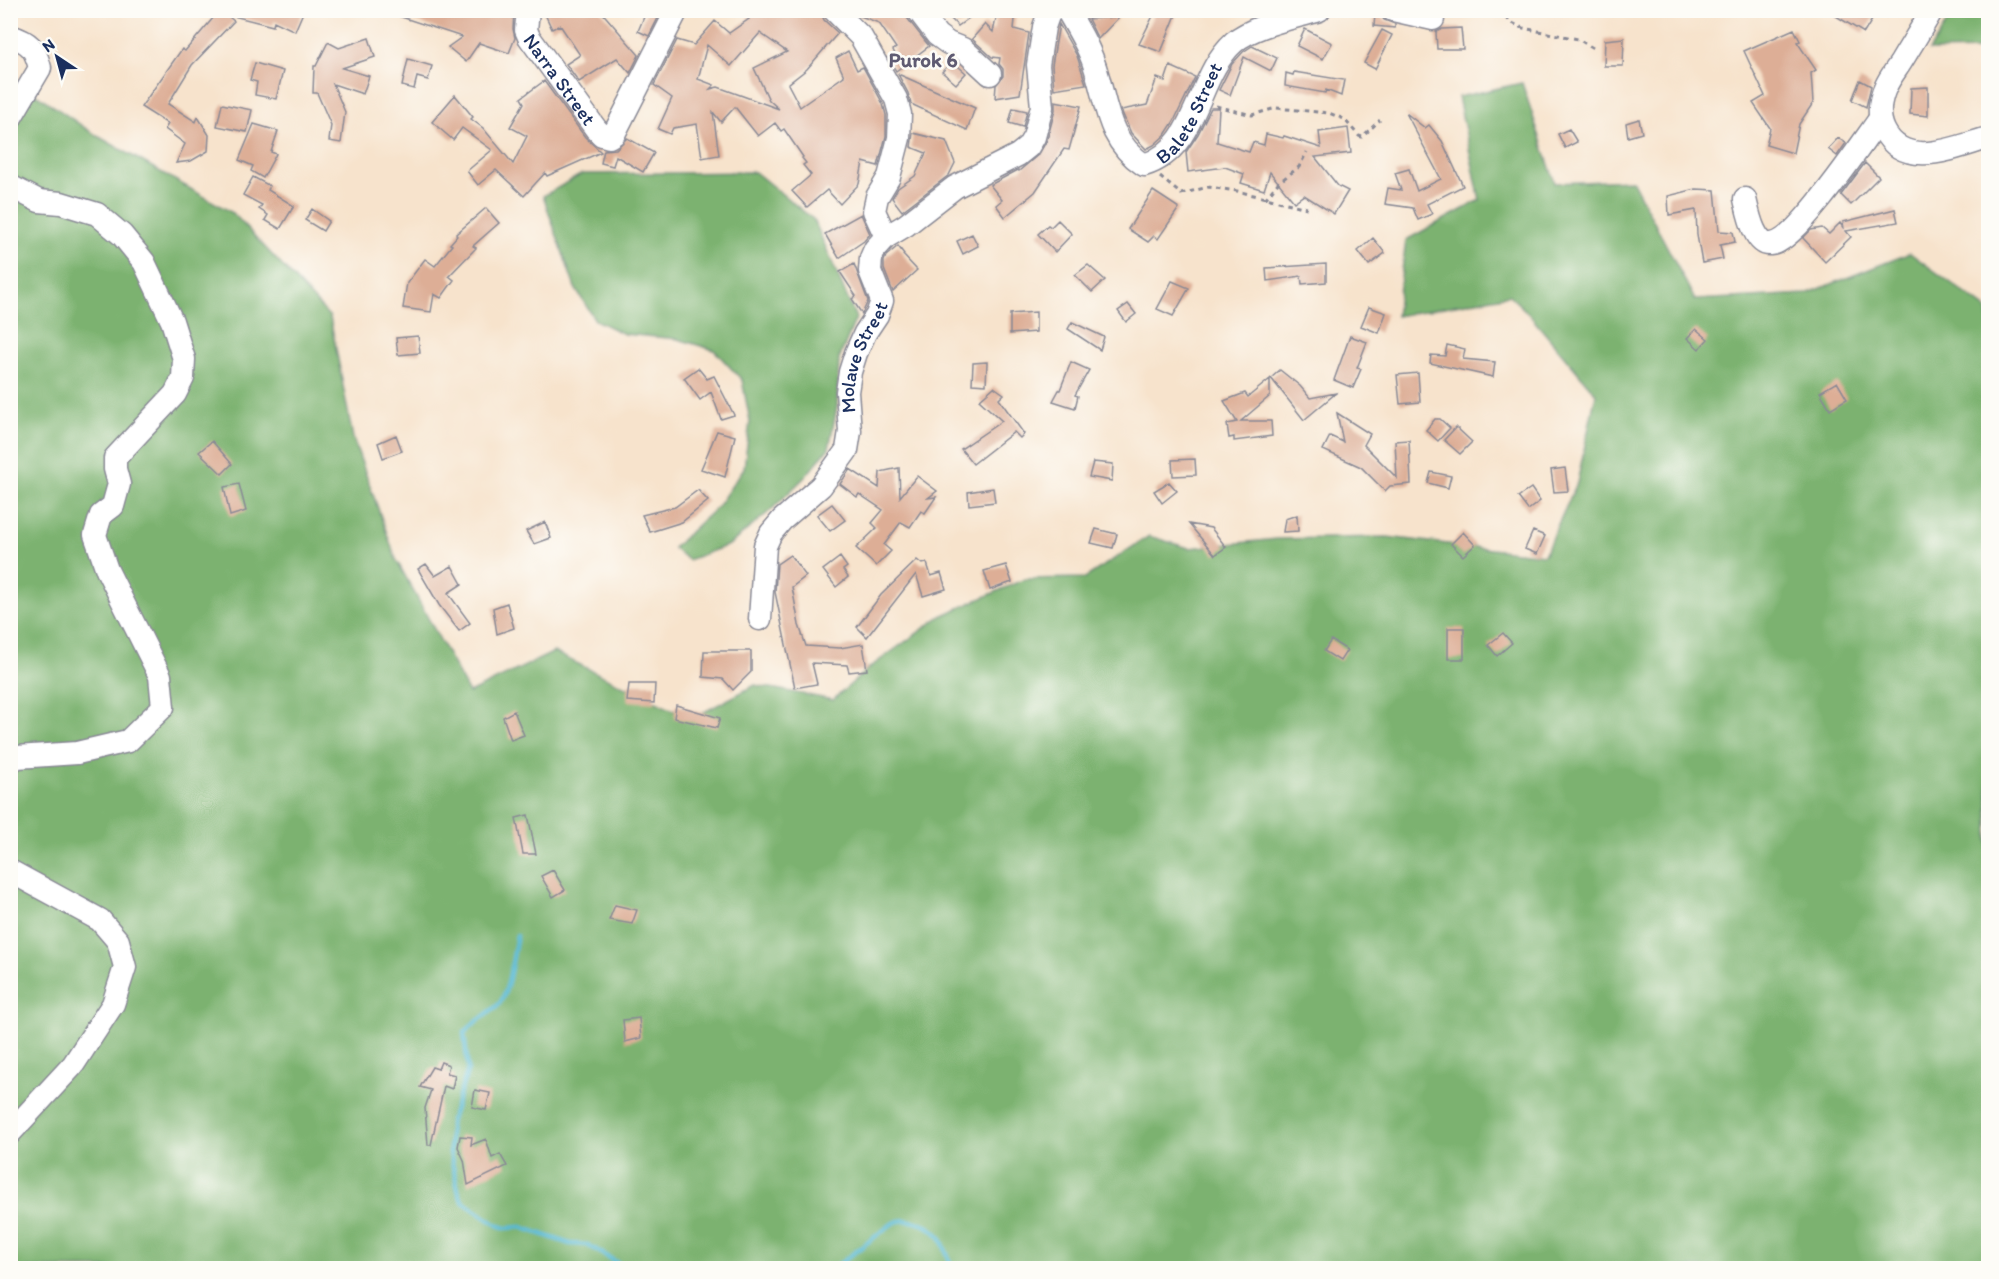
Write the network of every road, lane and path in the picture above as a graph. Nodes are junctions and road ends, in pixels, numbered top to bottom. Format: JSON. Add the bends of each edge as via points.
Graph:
{"nodes":[{"id":1,"x":528,"y":10,"type":"edge"},
{"id":2,"x":677,"y":10,"type":"edge"},
{"id":3,"x":834,"y":10,"type":"edge"},
{"id":4,"x":918,"y":10,"type":"edge"},
{"id":5,"x":1050,"y":10,"type":"edge"},
{"id":6,"x":1067,"y":10,"type":"edge"},
{"id":7,"x":1319,"y":10,"type":"edge"},
{"id":8,"x":1393,"y":10,"type":"edge"},
{"id":9,"x":1500,"y":10,"type":"edge"},
{"id":10,"x":1932,"y":10,"type":"edge"},
{"id":11,"x":1433,"y":19,"type":"dead end"},
{"id":12,"x":10,"y":36,"type":"edge"},
{"id":13,"x":1593,"y":48,"type":"dead end"},
{"id":14,"x":990,"y":74,"type":"dead end"},
{"id":15,"x":1195,"y":109,"type":"junction"},
{"id":16,"x":10,"y":119,"type":"edge"},
{"id":17,"x":1380,"y":120,"type":"dead end"},
{"id":18,"x":1879,"y":120,"type":"junction"},
{"id":19,"x":1989,"y":138,"type":"edge"},
{"id":20,"x":1307,"y":152,"type":"dead end"},
{"id":21,"x":1144,"y":165,"type":"junction"},
{"id":22,"x":10,"y":186,"type":"edge"},
{"id":23,"x":1265,"y":199,"type":"junction"},
{"id":24,"x":1745,"y":199,"type":"dead end"},
{"id":25,"x":1308,"y":208,"type":"dead end"},
{"id":26,"x":886,"y":237,"type":"junction"},
{"id":27,"x":760,"y":619,"type":"dead end"},
{"id":28,"x":10,"y":762,"type":"edge"},
{"id":29,"x":10,"y":871,"type":"edge"},
{"id":30,"x":10,"y":1133,"type":"edge"}],
"edges":[{"from":1,"to":2,"type":"street","name":"Narra Street","via":[[529,38],[596,129],[609,137]]},
{"from":3,"to":26,"type":"street","via":[[861,38],[896,99],[900,114],[899,138],[889,177],[874,211]]},
{"from":4,"to":14,"type":"street","via":[[937,35],[963,49]]},
{"from":5,"to":26,"type":"street","name":"Molave Street","via":[[1038,65],[1042,107],[1028,147],[955,187]]},
{"from":6,"to":21,"type":"street","name":"Balete Street","via":[[1090,52],[1115,134]]},
{"from":7,"to":15,"type":"street","name":"Balete Street","via":[[1257,29],[1234,42],[1219,59]]},
{"from":8,"to":11,"type":"street"},
{"from":9,"to":13,"type":"path","via":[[1522,28],[1578,39]]},
{"from":10,"to":18,"type":"street","via":[[1887,84],[1880,101]]},
{"from":12,"to":16,"type":"street","via":[[23,40],[36,51],[40,68]]},
{"from":15,"to":17,"type":"path","via":[[1205,104],[1252,115],[1276,108],[1329,113],[1339,115],[1362,137]]},
{"from":15,"to":21,"type":"street","name":"Balete Street","via":[[1185,132],[1171,148],[1156,161]]},
{"from":18,"to":19,"type":"street","via":[[1887,136],[1908,153],[1937,152]]},
{"from":18,"to":24,"type":"street","via":[[1822,196],[1779,242],[1771,245],[1758,236]]},
{"from":20,"to":23,"type":"path","via":[[1299,167]]},
{"from":21,"to":23,"type":"path","via":[[1181,194],[1208,187]]},
{"from":22,"to":28,"type":"street","via":[[39,201],[97,214],[122,235],[144,262],[172,321],[184,358],[183,378],[175,394],[115,458],[119,484],[113,506],[101,515],[95,535],[107,570],[160,676],[164,707],[128,741]]},
{"from":23,"to":25,"type":"path"},
{"from":26,"to":27,"type":"street","name":"Molave Street","via":[[875,249],[870,271],[882,297],[881,307],[860,343],[850,372],[848,450],[821,486],[771,533],[765,546]]},
{"from":29,"to":30,"type":"street","via":[[100,920],[118,941],[125,967],[113,1005],[73,1065]]}]}
